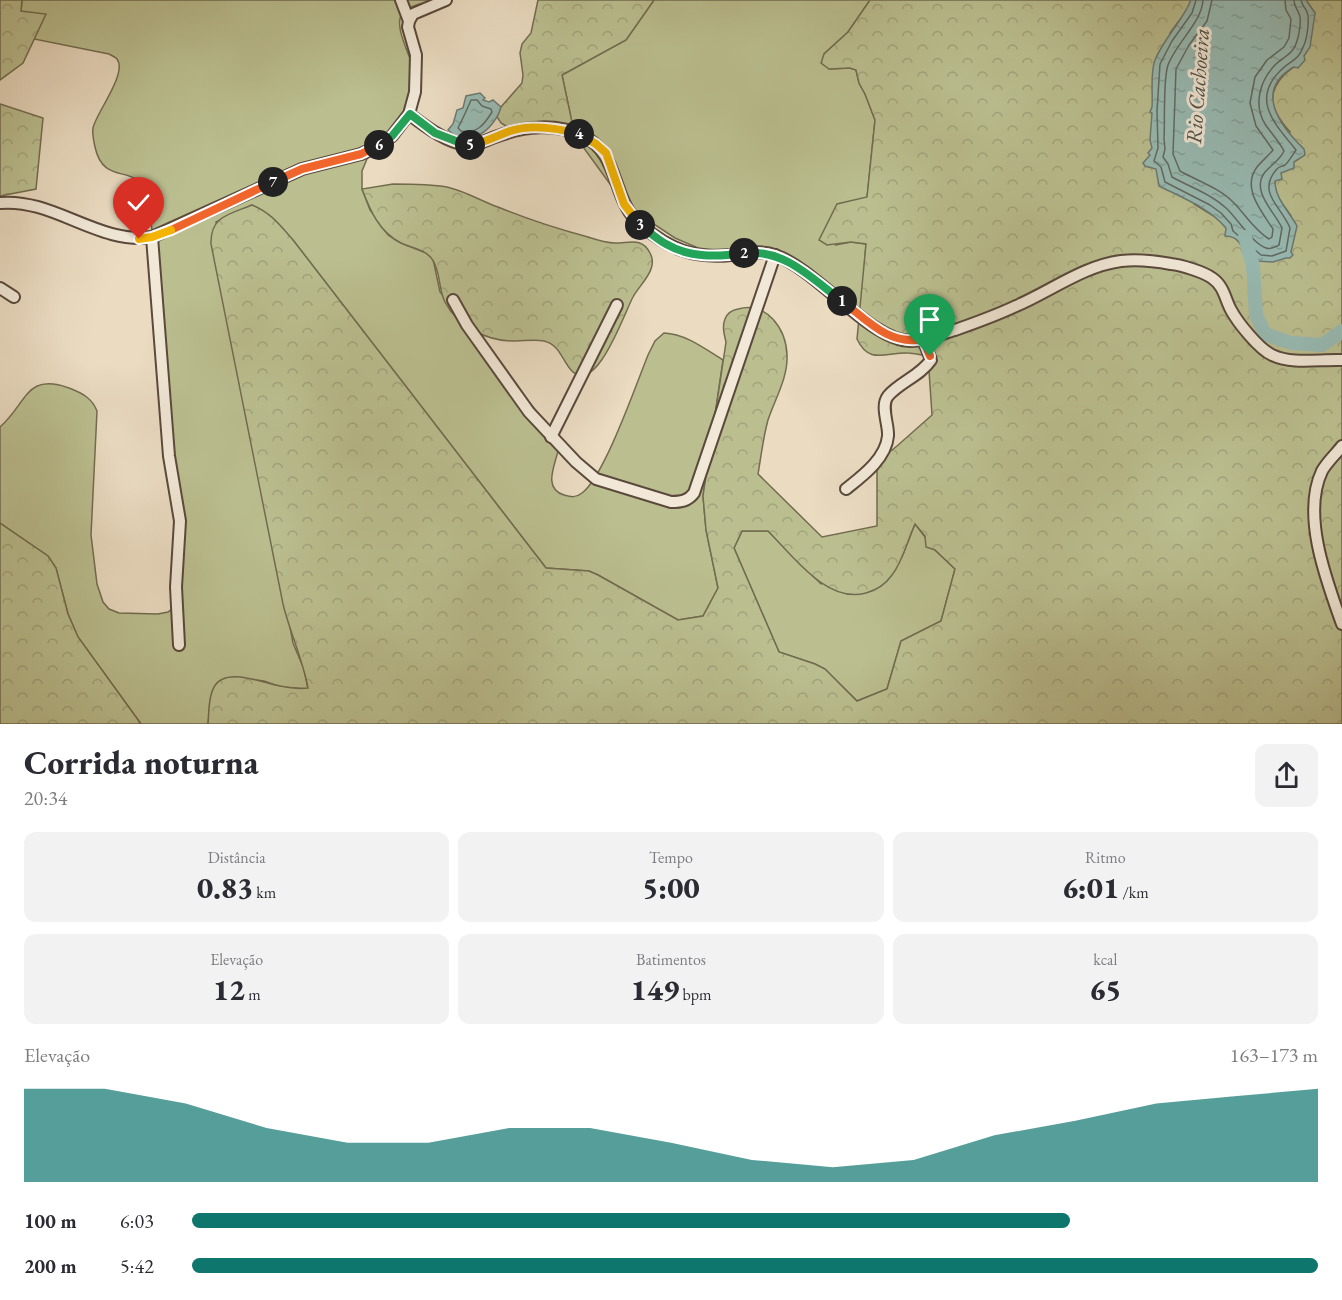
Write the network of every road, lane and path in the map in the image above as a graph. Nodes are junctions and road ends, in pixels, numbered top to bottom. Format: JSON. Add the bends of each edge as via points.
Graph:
{"nodes":[{"id":1,"x":401,"y":0,"type":"edge"},
{"id":2,"x":446,"y":0,"type":"edge"},
{"id":3,"x":409,"y":21,"type":"junction"},
{"id":4,"x":410,"y":114,"type":"junction"},
{"id":5,"x":0,"y":203,"type":"edge"},
{"id":6,"x":152,"y":237,"type":"junction"},
{"id":7,"x":775,"y":255,"type":"junction"},
{"id":8,"x":0,"y":288,"type":"edge"},
{"id":9,"x":14,"y":297,"type":"dead end"},
{"id":10,"x":453,"y":300,"type":"dead end"},
{"id":11,"x":617,"y":305,"type":"dead end"},
{"id":12,"x":923,"y":339,"type":"junction"},
{"id":13,"x":1342,"y":360,"type":"edge"},
{"id":14,"x":551,"y":437,"type":"junction"},
{"id":15,"x":1342,"y":446,"type":"edge"},
{"id":16,"x":846,"y":489,"type":"dead end"},
{"id":17,"x":1342,"y":624,"type":"edge"},
{"id":18,"x":179,"y":645,"type":"dead end"}],
"edges":[{"from":1,"to":3,"type":"street"},
{"from":2,"to":3,"type":"street","via":[[413,14]]},
{"from":3,"to":4,"type":"street","via":[[416,55]]},
{"from":4,"to":6,"type":"street","via":[[379,146],[302,169]]},
{"from":4,"to":7,"type":"street","via":[[435,133],[466,145],[531,126],[582,135],[606,153],[624,204],[638,223],[667,245],[695,255],[716,257]]},
{"from":5,"to":6,"type":"street","via":[[33,205],[122,237]]},
{"from":6,"to":18,"type":"street","via":[[169,456],[180,521],[176,587]]},
{"from":7,"to":12,"type":"street","via":[[802,270],[879,331],[896,339]]},
{"from":7,"to":14,"type":"street","via":[[690,498],[671,502],[596,479]]},
{"from":8,"to":9,"type":"street"},
{"from":10,"to":14,"type":"street","via":[[473,335]]},
{"from":11,"to":14,"type":"street"},
{"from":12,"to":13,"type":"street","via":[[1016,306],[1093,267],[1150,261],[1176,264],[1213,278],[1225,293],[1231,310],[1269,354],[1285,360]]},
{"from":12,"to":16,"type":"street","via":[[930,360],[888,396],[887,442],[867,471]]},
{"from":15,"to":17,"type":"street","via":[[1322,471],[1315,500],[1318,556]]}]}
